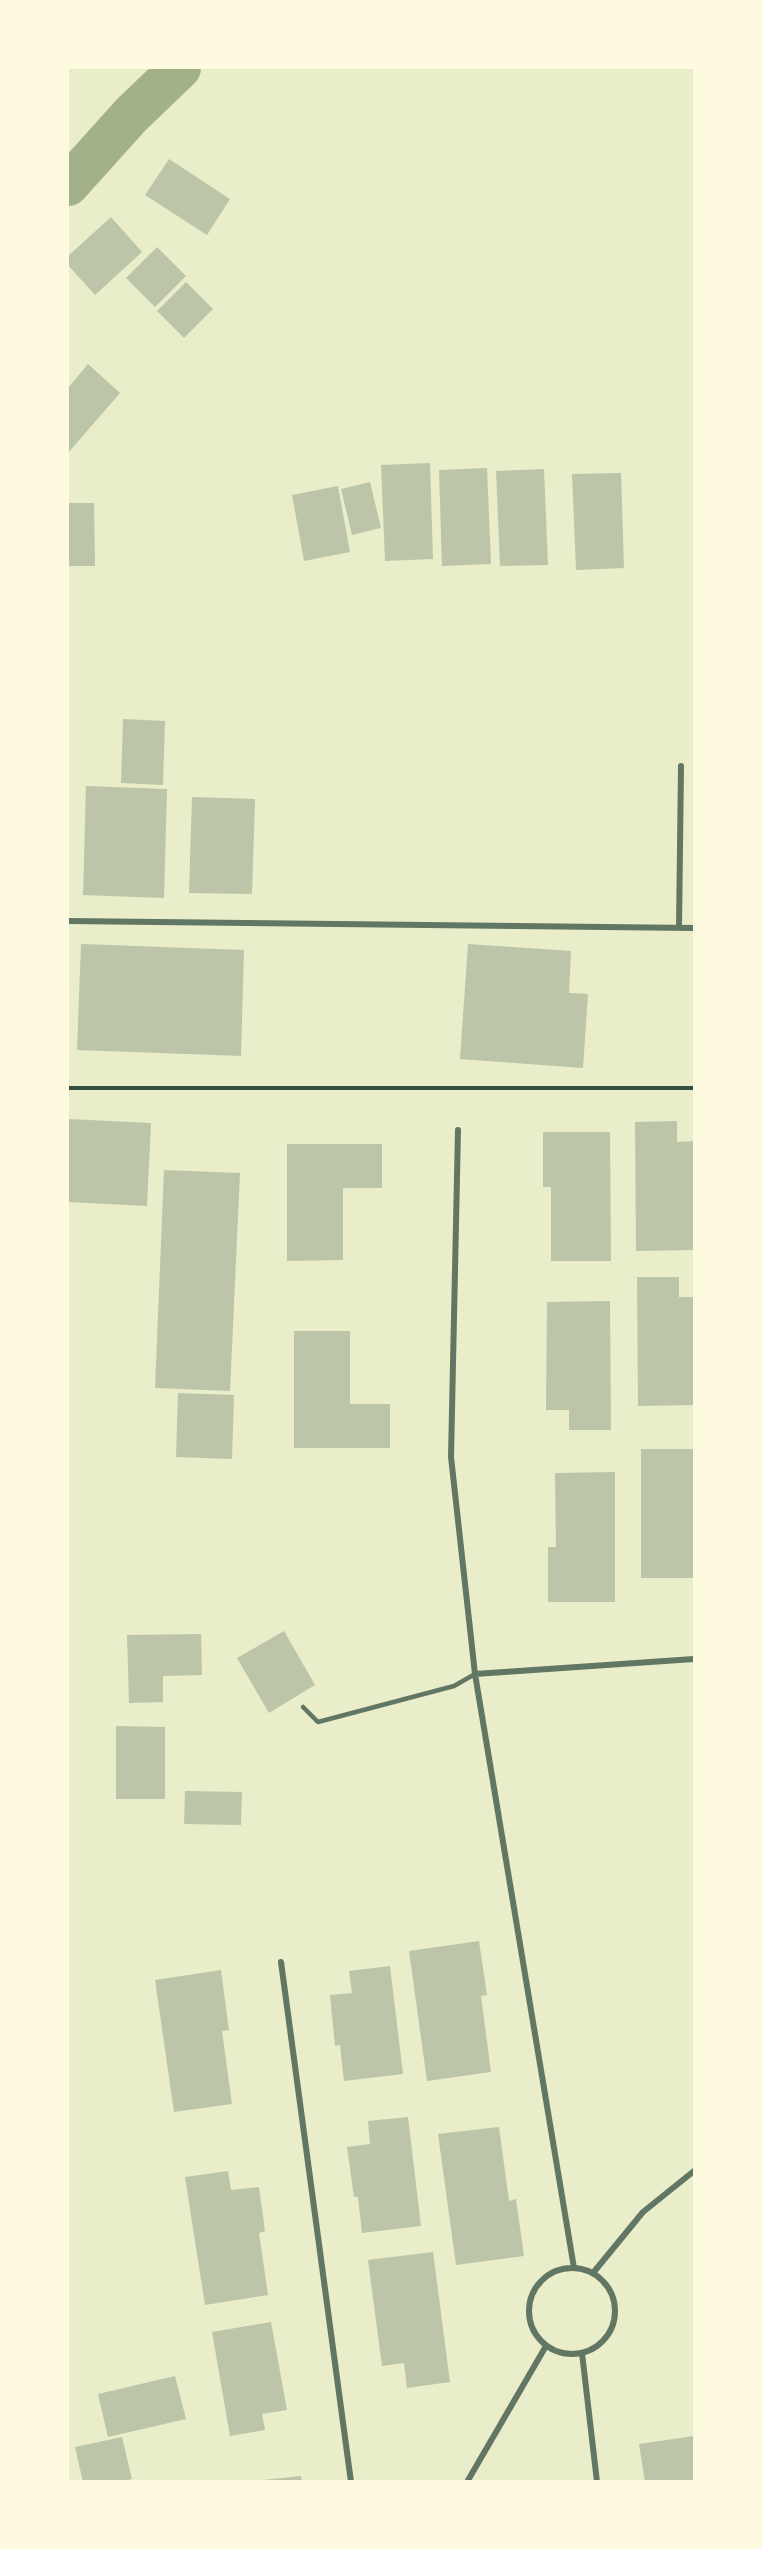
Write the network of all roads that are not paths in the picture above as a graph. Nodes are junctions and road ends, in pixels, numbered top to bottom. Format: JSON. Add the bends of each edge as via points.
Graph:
{"nodes":[{"id":1,"x":681,"y":766,"type":"dead end"},
{"id":2,"x":68,"y":921,"type":"edge"},
{"id":3,"x":679,"y":928,"type":"junction"},
{"id":4,"x":694,"y":928,"type":"edge"},
{"id":5,"x":458,"y":1130,"type":"dead end"},
{"id":6,"x":694,"y":1659,"type":"edge"},
{"id":7,"x":475,"y":1674,"type":"junction"},
{"id":8,"x":303,"y":1707,"type":"dead end"},
{"id":9,"x":281,"y":1962,"type":"dead end"},
{"id":10,"x":694,"y":2171,"type":"edge"},
{"id":11,"x":574,"y":2268,"type":"junction"},
{"id":12,"x":593,"y":2273,"type":"junction"},
{"id":13,"x":546,"y":2346,"type":"junction"},
{"id":14,"x":582,"y":2353,"type":"junction"},
{"id":15,"x":351,"y":2481,"type":"edge"},
{"id":16,"x":467,"y":2481,"type":"edge"},
{"id":17,"x":597,"y":2481,"type":"edge"}],
"edges":[{"from":1,"to":3,"type":"street"},
{"from":2,"to":3,"type":"street"},
{"from":3,"to":4,"type":"street"},
{"from":5,"to":7,"type":"street","via":[[451,1456]]},
{"from":6,"to":7,"type":"street"},
{"from":7,"to":8,"type":"lane","via":[[454,1686],[318,1722]]},
{"from":7,"to":11,"type":"street"},
{"from":9,"to":15,"type":"street"},
{"from":10,"to":12,"type":"street","via":[[643,2211]]},
{"from":11,"to":12,"type":"street"},
{"from":11,"to":13,"type":"street","via":[[549,2275],[532,2296],[531,2324]]},
{"from":12,"to":14,"type":"street","via":[[612,2295],[614,2324],[596,2348]]},
{"from":13,"to":14,"type":"street","via":[[558,2352]]},
{"from":13,"to":16,"type":"street"},
{"from":14,"to":17,"type":"street"}]}
